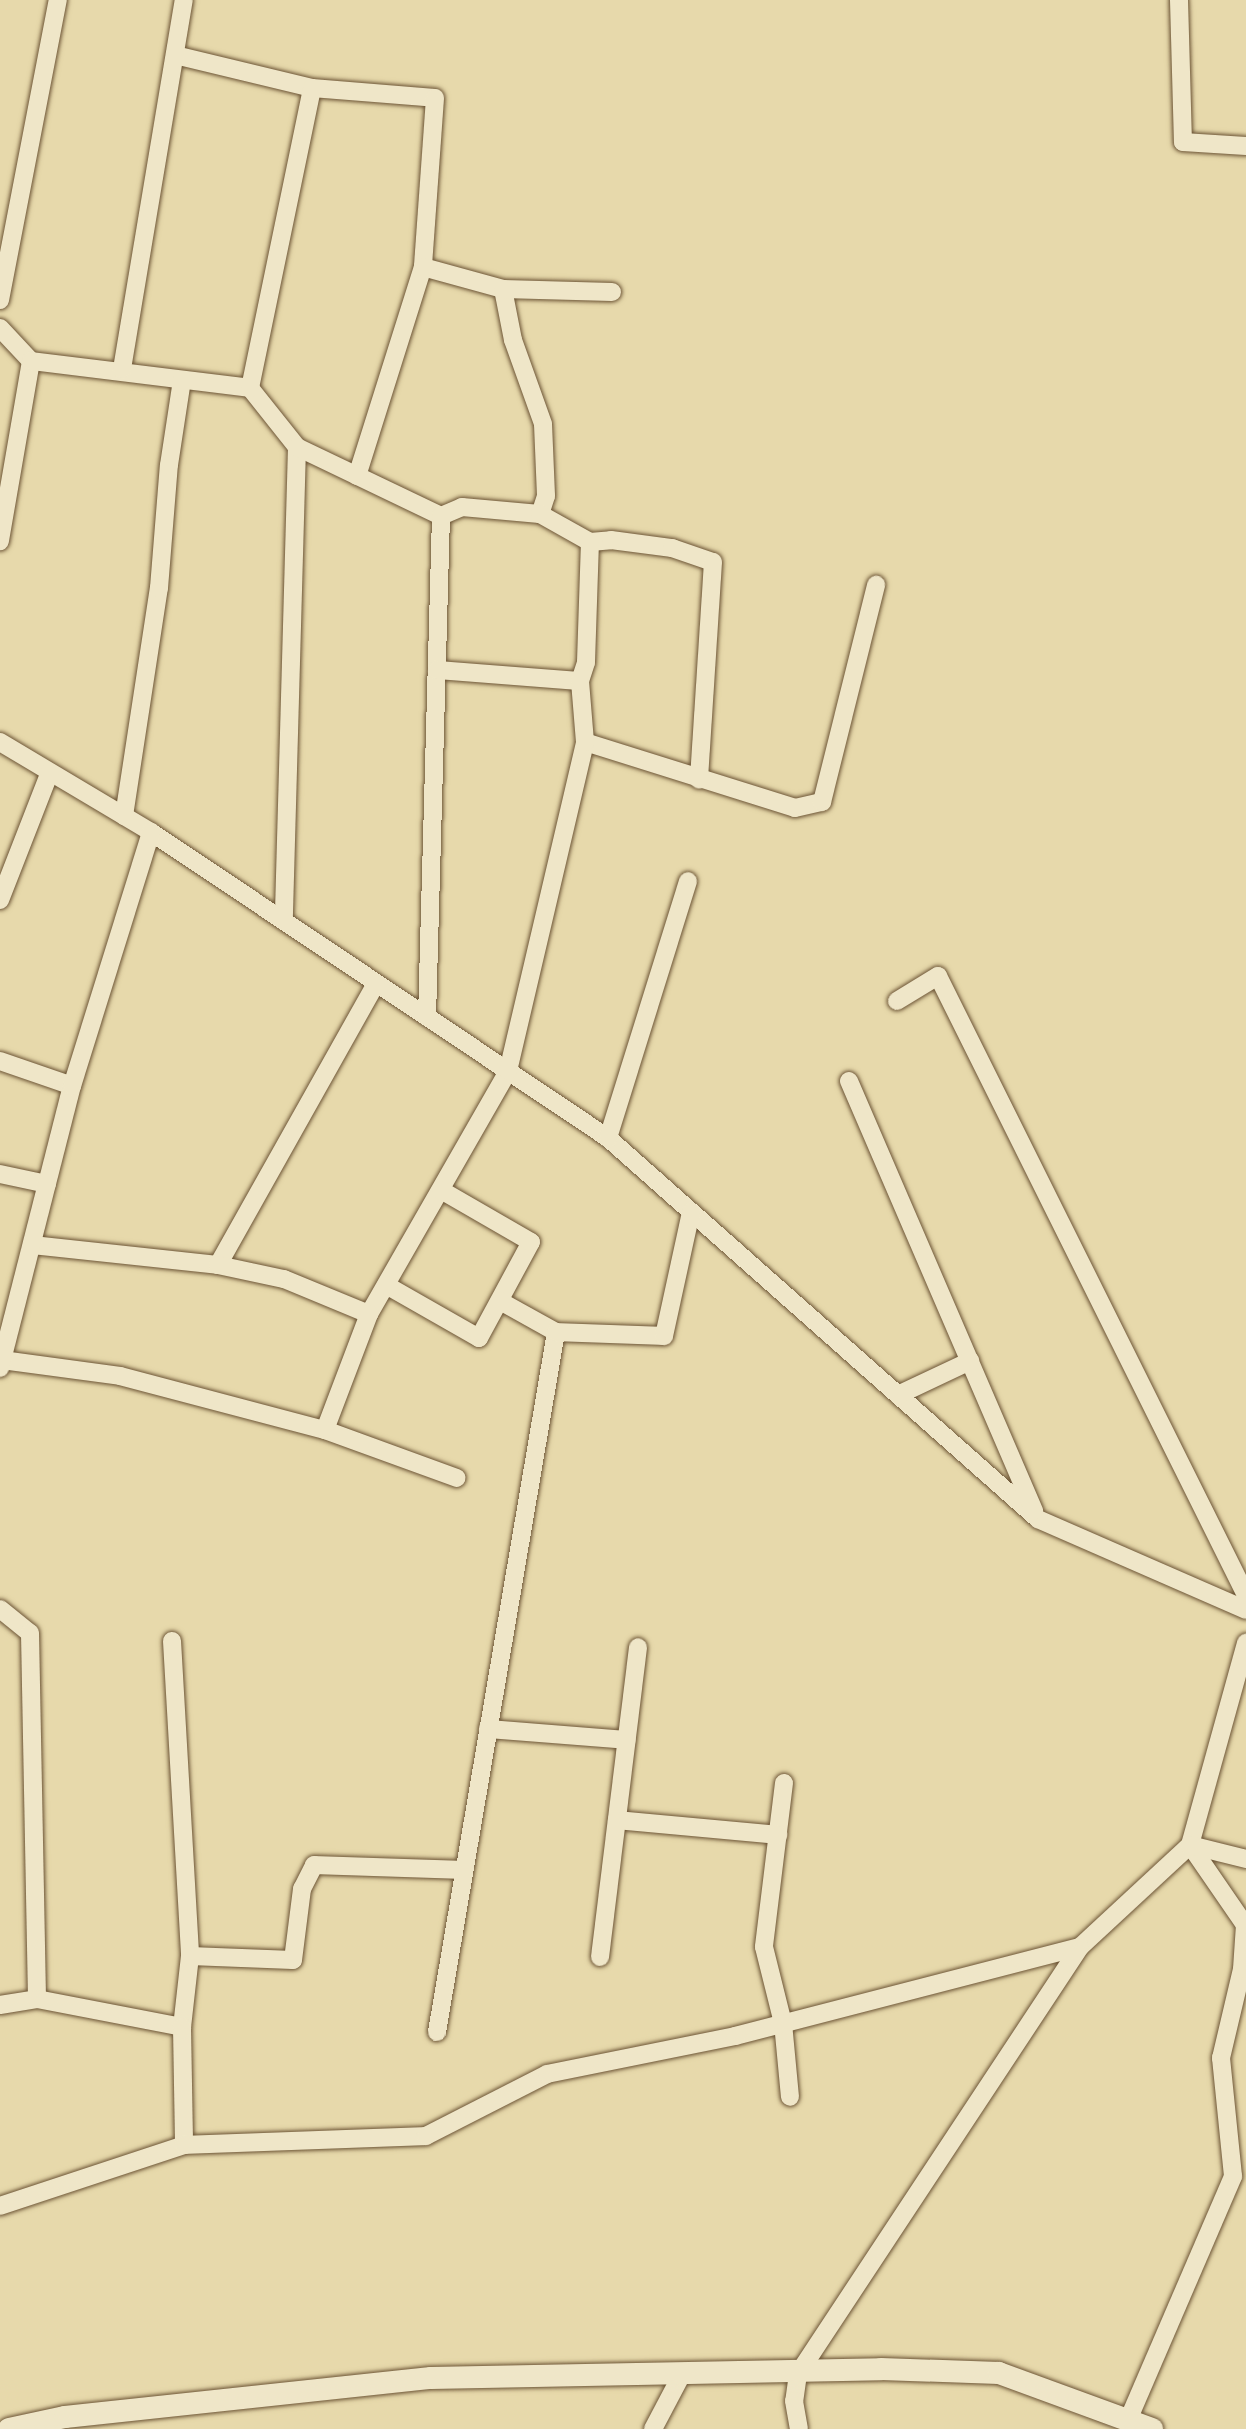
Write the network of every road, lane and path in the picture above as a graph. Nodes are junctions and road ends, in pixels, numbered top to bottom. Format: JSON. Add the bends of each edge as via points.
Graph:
{"nodes":[{"id":1,"x":58,"y":0,"type":"edge"},
{"id":2,"x":184,"y":0,"type":"edge"},
{"id":3,"x":1179,"y":0,"type":"edge"},
{"id":4,"x":175,"y":55,"type":"junction"},
{"id":5,"x":312,"y":88,"type":"junction"},
{"id":6,"x":1246,"y":146,"type":"edge"},
{"id":7,"x":423,"y":267,"type":"junction"},
{"id":8,"x":503,"y":289,"type":"junction"},
{"id":9,"x":612,"y":292,"type":"dead end"},
{"id":10,"x":0,"y":300,"type":"edge"},
{"id":11,"x":0,"y":328,"type":"edge"},
{"id":12,"x":31,"y":361,"type":"junction"},
{"id":13,"x":122,"y":369,"type":"junction"},
{"id":14,"x":182,"y":380,"type":"junction"},
{"id":15,"x":250,"y":388,"type":"junction"},
{"id":16,"x":297,"y":447,"type":"junction"},
{"id":17,"x":357,"y":476,"type":"junction"},
{"id":18,"x":540,"y":514,"type":"junction"},
{"id":19,"x":441,"y":516,"type":"junction"},
{"id":20,"x":0,"y":541,"type":"edge"},
{"id":21,"x":590,"y":542,"type":"junction"},
{"id":22,"x":876,"y":585,"type":"dead end"},
{"id":23,"x":437,"y":670,"type":"junction"},
{"id":24,"x":580,"y":681,"type":"junction"},
{"id":25,"x":0,"y":742,"type":"edge"},
{"id":26,"x":585,"y":742,"type":"junction"},
{"id":27,"x":50,"y":772,"type":"junction"},
{"id":28,"x":699,"y":780,"type":"junction"},
{"id":29,"x":124,"y":816,"type":"junction"},
{"id":30,"x":151,"y":832,"type":"junction"},
{"id":31,"x":688,"y":881,"type":"dead end"},
{"id":32,"x":0,"y":900,"type":"edge"},
{"id":33,"x":284,"y":921,"type":"junction"},
{"id":34,"x":376,"y":983,"type":"junction"},
{"id":35,"x":897,"y":1001,"type":"dead end"},
{"id":36,"x":427,"y":1017,"type":"junction"},
{"id":37,"x":0,"y":1061,"type":"edge"},
{"id":38,"x":508,"y":1071,"type":"junction"},
{"id":39,"x":849,"y":1081,"type":"dead end"},
{"id":40,"x":72,"y":1086,"type":"junction"},
{"id":41,"x":608,"y":1138,"type":"junction"},
{"id":42,"x":0,"y":1174,"type":"edge"},
{"id":43,"x":47,"y":1184,"type":"junction"},
{"id":44,"x":441,"y":1190,"type":"junction"},
{"id":45,"x":691,"y":1212,"type":"junction"},
{"id":46,"x":32,"y":1245,"type":"junction"},
{"id":47,"x":218,"y":1265,"type":"junction"},
{"id":48,"x":386,"y":1285,"type":"junction"},
{"id":49,"x":500,"y":1301,"type":"junction"},
{"id":50,"x":369,"y":1314,"type":"junction"},
{"id":51,"x":556,"y":1332,"type":"junction"},
{"id":52,"x":970,"y":1361,"type":"junction"},
{"id":53,"x":1,"y":1364,"type":"edge"},
{"id":54,"x":898,"y":1395,"type":"junction"},
{"id":55,"x":325,"y":1430,"type":"junction"},
{"id":56,"x":457,"y":1478,"type":"dead end"},
{"id":57,"x":1038,"y":1519,"type":"junction"},
{"id":58,"x":1246,"y":1595,"type":"edge"},
{"id":59,"x":0,"y":1609,"type":"edge"},
{"id":60,"x":1246,"y":1610,"type":"edge"},
{"id":61,"x":172,"y":1641,"type":"dead end"},
{"id":62,"x":1246,"y":1643,"type":"edge"},
{"id":63,"x":638,"y":1647,"type":"dead end"},
{"id":64,"x":488,"y":1729,"type":"junction"},
{"id":65,"x":627,"y":1740,"type":"junction"},
{"id":66,"x":784,"y":1783,"type":"dead end"},
{"id":67,"x":617,"y":1820,"type":"junction"},
{"id":68,"x":778,"y":1835,"type":"junction"},
{"id":69,"x":1190,"y":1845,"type":"junction"},
{"id":70,"x":1246,"y":1859,"type":"edge"},
{"id":71,"x":464,"y":1870,"type":"junction"},
{"id":72,"x":1080,"y":1947,"type":"junction"},
{"id":73,"x":190,"y":1956,"type":"junction"},
{"id":74,"x":600,"y":1957,"type":"dead end"},
{"id":75,"x":37,"y":1999,"type":"junction"},
{"id":76,"x":0,"y":2005,"type":"edge"},
{"id":77,"x":783,"y":2023,"type":"junction"},
{"id":78,"x":182,"y":2027,"type":"junction"},
{"id":79,"x":437,"y":2032,"type":"dead end"},
{"id":80,"x":790,"y":2097,"type":"dead end"},
{"id":81,"x":184,"y":2145,"type":"junction"},
{"id":82,"x":0,"y":2206,"type":"edge"},
{"id":83,"x":682,"y":2374,"type":"junction"},
{"id":84,"x":798,"y":2374,"type":"junction"},
{"id":85,"x":1129,"y":2418,"type":"junction"},
{"id":86,"x":63,"y":2423,"type":"edge"},
{"id":87,"x":9,"y":2429,"type":"edge"},
{"id":88,"x":653,"y":2429,"type":"edge"},
{"id":89,"x":799,"y":2429,"type":"edge"},
{"id":90,"x":1152,"y":2429,"type":"edge"}],
"edges":[{"from":1,"to":10,"type":"street"},
{"from":2,"to":4,"type":"street"},
{"from":3,"to":6,"type":"street","via":[[1183,142]]},
{"from":4,"to":5,"type":"street"},
{"from":4,"to":13,"type":"street"},
{"from":5,"to":7,"type":"street","via":[[435,98]]},
{"from":5,"to":15,"type":"street"},
{"from":7,"to":8,"type":"street"},
{"from":7,"to":17,"type":"street"},
{"from":8,"to":9,"type":"street"},
{"from":8,"to":18,"type":"street","via":[[513,340],[543,424],[546,496]]},
{"from":11,"to":12,"type":"street"},
{"from":12,"to":13,"type":"street"},
{"from":12,"to":20,"type":"street"},
{"from":13,"to":14,"type":"street"},
{"from":14,"to":15,"type":"street"},
{"from":14,"to":29,"type":"street","via":[[159,588]]},
{"from":15,"to":16,"type":"street"},
{"from":16,"to":17,"type":"street"},
{"from":16,"to":33,"type":"street"},
{"from":17,"to":19,"type":"street"},
{"from":18,"to":19,"type":"street","via":[[462,507]]},
{"from":18,"to":21,"type":"street"},
{"from":19,"to":23,"type":"street"},
{"from":21,"to":24,"type":"street","via":[[586,662]]},
{"from":21,"to":28,"type":"street","via":[[672,548],[713,562]]},
{"from":22,"to":28,"type":"street","via":[[822,802],[795,808]]},
{"from":23,"to":24,"type":"street"},
{"from":23,"to":36,"type":"street"},
{"from":24,"to":26,"type":"street"},
{"from":25,"to":27,"type":"street"},
{"from":26,"to":28,"type":"street"},
{"from":26,"to":38,"type":"street"},
{"from":27,"to":29,"type":"street"},
{"from":27,"to":32,"type":"street"},
{"from":29,"to":30,"type":"street"},
{"from":30,"to":33,"type":"street"},
{"from":30,"to":40,"type":"street"},
{"from":31,"to":41,"type":"street"},
{"from":33,"to":34,"type":"street"},
{"from":34,"to":36,"type":"street"},
{"from":34,"to":47,"type":"street"},
{"from":35,"to":58,"type":"street","via":[[938,976]]},
{"from":36,"to":38,"type":"street"},
{"from":37,"to":40,"type":"street"},
{"from":38,"to":41,"type":"street"},
{"from":38,"to":44,"type":"street"},
{"from":39,"to":52,"type":"street"},
{"from":40,"to":43,"type":"street"},
{"from":41,"to":45,"type":"street"},
{"from":42,"to":43,"type":"street"},
{"from":43,"to":46,"type":"street"},
{"from":44,"to":48,"type":"street"},
{"from":44,"to":49,"type":"street","via":[[531,1242]]},
{"from":45,"to":51,"type":"street","via":[[664,1336]]},
{"from":45,"to":54,"type":"street"},
{"from":46,"to":47,"type":"street"},
{"from":46,"to":53,"type":"street"},
{"from":47,"to":50,"type":"street","via":[[284,1279]]},
{"from":48,"to":49,"type":"street","via":[[479,1338]]},
{"from":48,"to":50,"type":"street"},
{"from":49,"to":51,"type":"street"},
{"from":50,"to":55,"type":"street"},
{"from":51,"to":64,"type":"street"},
{"from":52,"to":54,"type":"street"},
{"from":52,"to":57,"type":"street"},
{"from":53,"to":55,"type":"street","via":[[120,1376]]},
{"from":54,"to":57,"type":"street"},
{"from":55,"to":56,"type":"street"},
{"from":57,"to":60,"type":"street"},
{"from":59,"to":75,"type":"street","via":[[30,1633]]},
{"from":61,"to":73,"type":"street"},
{"from":62,"to":69,"type":"street"},
{"from":63,"to":65,"type":"street"},
{"from":64,"to":65,"type":"street"},
{"from":64,"to":71,"type":"street"},
{"from":65,"to":67,"type":"street"},
{"from":66,"to":68,"type":"street"},
{"from":67,"to":68,"type":"street"},
{"from":67,"to":74,"type":"street"},
{"from":68,"to":77,"type":"street","via":[[764,1947]]},
{"from":69,"to":70,"type":"street"},
{"from":69,"to":72,"type":"street"},
{"from":69,"to":85,"type":"street","via":[[1245,1925],[1242,1969],[1221,2058],[1233,2176]]},
{"from":71,"to":73,"type":"street","via":[[314,1865],[302,1889],[293,1960]]},
{"from":71,"to":79,"type":"street"},
{"from":72,"to":77,"type":"street"},
{"from":72,"to":84,"type":"street"},
{"from":73,"to":78,"type":"street"},
{"from":75,"to":76,"type":"street"},
{"from":75,"to":78,"type":"street"},
{"from":77,"to":80,"type":"street"},
{"from":77,"to":81,"type":"street","via":[[547,2074],[426,2136]]},
{"from":78,"to":81,"type":"street"},
{"from":81,"to":82,"type":"street"},
{"from":83,"to":84,"type":"street"},
{"from":83,"to":86,"type":"street","via":[[431,2378]]},
{"from":83,"to":88,"type":"street"},
{"from":84,"to":85,"type":"street","via":[[881,2369],[999,2373]]},
{"from":84,"to":89,"type":"street","via":[[794,2401]]},
{"from":85,"to":90,"type":"street"},
{"from":86,"to":87,"type":"street"}]}
